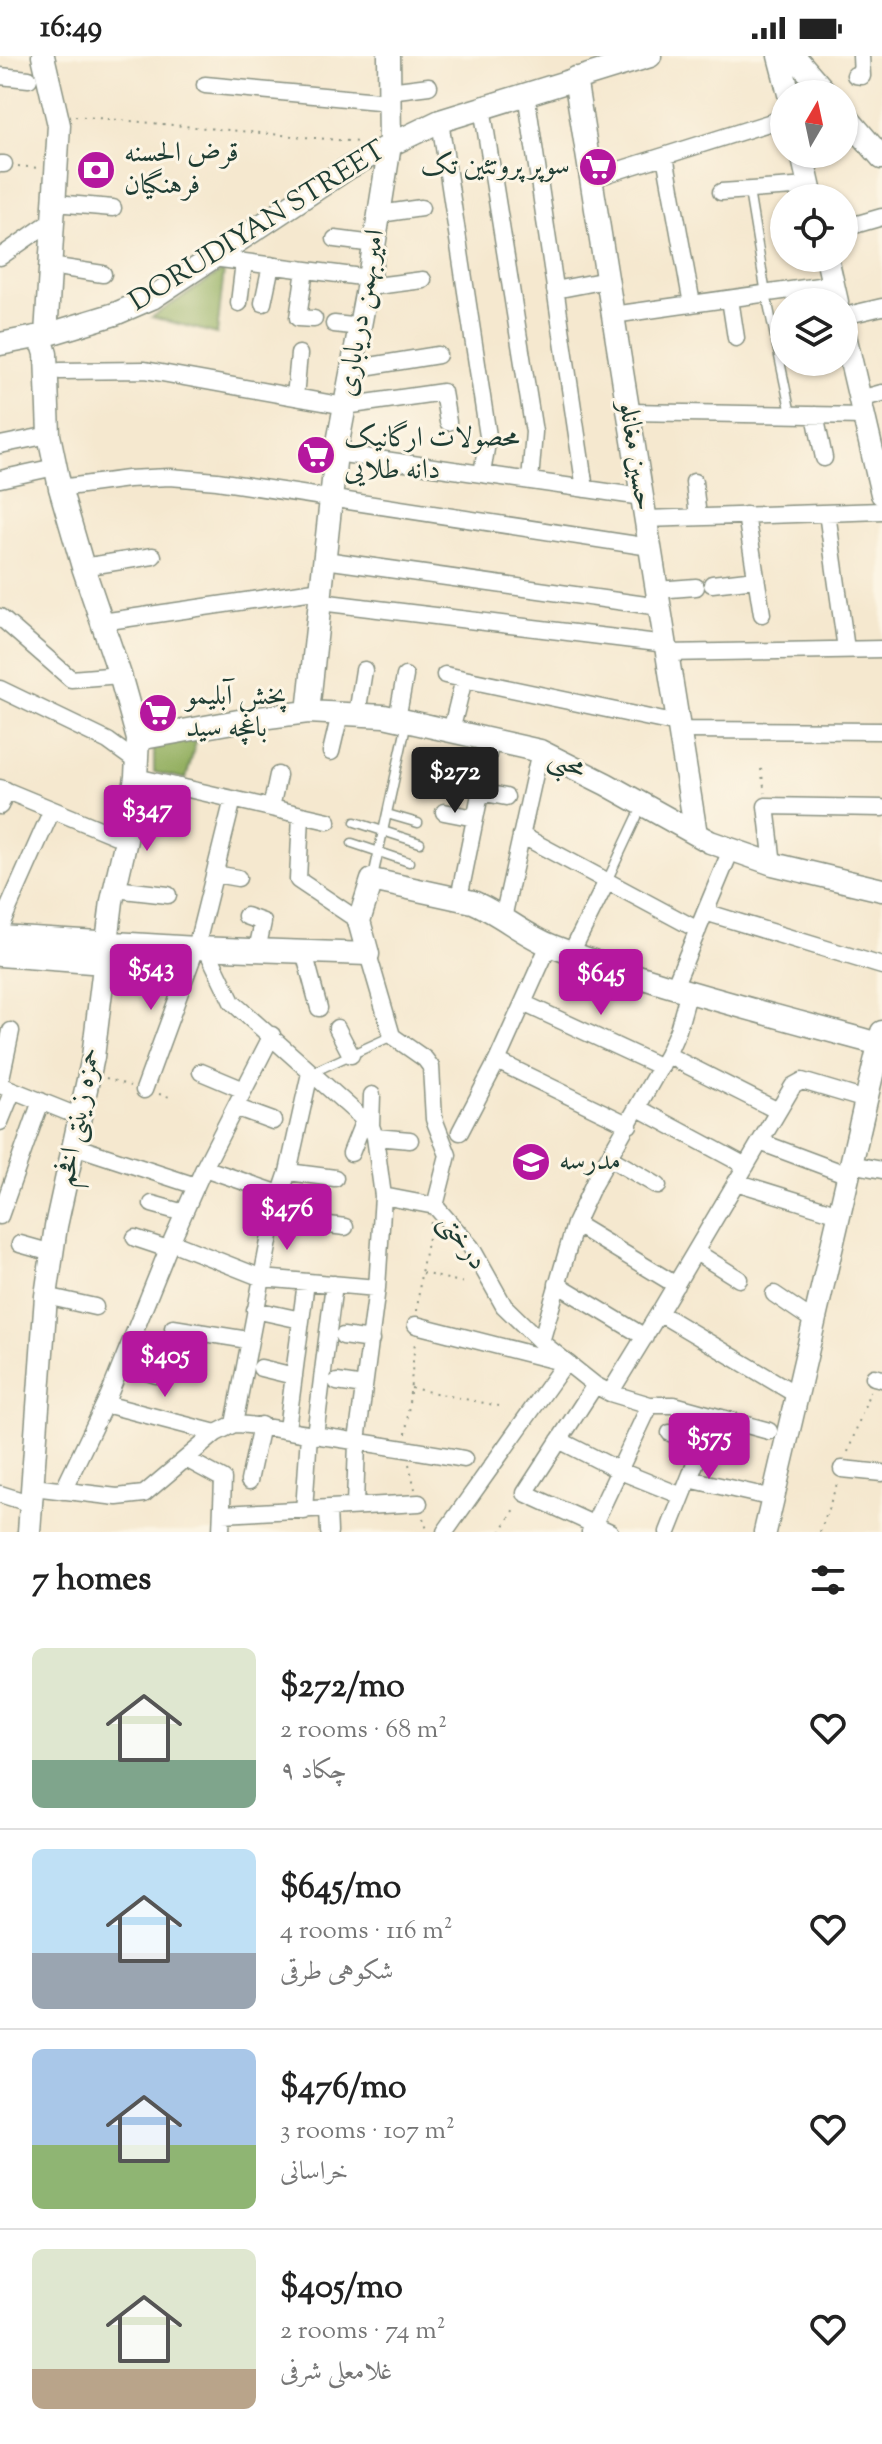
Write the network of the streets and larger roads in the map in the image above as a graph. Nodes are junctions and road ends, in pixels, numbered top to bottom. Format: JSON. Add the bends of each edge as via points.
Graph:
{"nodes":[{"id":1,"x":43,"y":56,"type":"edge"},
{"id":2,"x":389,"y":56,"type":"edge"},
{"id":3,"x":650,"y":56,"type":"edge"},
{"id":4,"x":779,"y":56,"type":"edge"},
{"id":5,"x":794,"y":56,"type":"edge"},
{"id":6,"x":861,"y":56,"type":"edge"},
{"id":7,"x":855,"y":75,"type":"dead end"},
{"id":8,"x":0,"y":76,"type":"edge"},
{"id":9,"x":575,"y":78,"type":"junction"},
{"id":10,"x":29,"y":79,"type":"dead end"},
{"id":11,"x":785,"y":80,"type":"edge"},
{"id":12,"x":815,"y":80,"type":"edge"},
{"id":13,"x":205,"y":85,"type":"dead end"},
{"id":14,"x":429,"y":86,"type":"dead end"},
{"id":15,"x":526,"y":93,"type":"junction"},
{"id":16,"x":389,"y":96,"type":"junction"},
{"id":17,"x":482,"y":107,"type":"junction"},
{"id":18,"x":440,"y":121,"type":"junction"},
{"id":19,"x":770,"y":123,"type":"edge"},
{"id":20,"x":858,"y":128,"type":"edge"},
{"id":21,"x":390,"y":145,"type":"junction"},
{"id":22,"x":877,"y":147,"type":"edge"},
{"id":23,"x":665,"y":156,"type":"junction"},
{"id":24,"x":591,"y":179,"type":"junction"},
{"id":25,"x":770,"y":191,"type":"edge"},
{"id":26,"x":721,"y":192,"type":"dead end"},
{"id":27,"x":113,"y":208,"type":"dead end"},
{"id":28,"x":421,"y":208,"type":"dead end"},
{"id":29,"x":54,"y":212,"type":"junction"},
{"id":30,"x":380,"y":214,"type":"junction"},
{"id":31,"x":882,"y":217,"type":"edge"},
{"id":32,"x":858,"y":224,"type":"edge"},
{"id":33,"x":335,"y":239,"type":"dead end"},
{"id":34,"x":374,"y":244,"type":"junction"},
{"id":35,"x":0,"y":257,"type":"edge"},
{"id":36,"x":213,"y":258,"type":"junction"},
{"id":37,"x":244,"y":262,"type":"junction"},
{"id":38,"x":271,"y":265,"type":"junction"},
{"id":39,"x":50,"y":266,"type":"junction"},
{"id":40,"x":305,"y":270,"type":"junction"},
{"id":41,"x":103,"y":274,"type":"dead end"},
{"id":42,"x":423,"y":280,"type":"dead end"},
{"id":43,"x":607,"y":280,"type":"junction"},
{"id":44,"x":368,"y":283,"type":"junction"},
{"id":45,"x":555,"y":290,"type":"junction"},
{"id":46,"x":770,"y":294,"type":"edge"},
{"id":47,"x":730,"y":299,"type":"junction"},
{"id":48,"x":239,"y":303,"type":"dead end"},
{"id":49,"x":263,"y":303,"type":"dead end"},
{"id":50,"x":692,"y":304,"type":"junction"},
{"id":51,"x":882,"y":307,"type":"edge"},
{"id":52,"x":858,"y":313,"type":"edge"},
{"id":53,"x":613,"y":315,"type":"junction"},
{"id":54,"x":314,"y":319,"type":"dead end"},
{"id":55,"x":334,"y":324,"type":"dead end"},
{"id":56,"x":361,"y":327,"type":"junction"},
{"id":57,"x":40,"y":336,"type":"junction"},
{"id":58,"x":736,"y":338,"type":"dead end"},
{"id":59,"x":0,"y":344,"type":"edge"},
{"id":60,"x":299,"y":354,"type":"dead end"},
{"id":61,"x":438,"y":355,"type":"dead end"},
{"id":62,"x":352,"y":369,"type":"junction"},
{"id":63,"x":60,"y":371,"type":"dead end"},
{"id":64,"x":855,"y":376,"type":"edge"},
{"id":65,"x":882,"y":393,"type":"edge"},
{"id":66,"x":295,"y":397,"type":"junction"},
{"id":67,"x":345,"y":406,"type":"junction"},
{"id":68,"x":862,"y":407,"type":"junction"},
{"id":69,"x":628,"y":412,"type":"junction"},
{"id":70,"x":815,"y":415,"type":"junction"},
{"id":71,"x":448,"y":422,"type":"dead end"},
{"id":72,"x":49,"y":435,"type":"junction"},
{"id":73,"x":0,"y":445,"type":"edge"},
{"id":74,"x":336,"y":453,"type":"junction"},
{"id":75,"x":824,"y":458,"type":"dead end"},
{"id":76,"x":482,"y":474,"type":"junction"},
{"id":77,"x":58,"y":478,"type":"junction"},
{"id":78,"x":0,"y":479,"type":"edge"},
{"id":79,"x":530,"y":481,"type":"junction"},
{"id":80,"x":694,"y":482,"type":"dead end"},
{"id":81,"x":881,"y":487,"type":"edge"},
{"id":82,"x":585,"y":489,"type":"junction"},
{"id":83,"x":331,"y":499,"type":"junction"},
{"id":84,"x":644,"y":508,"type":"junction"},
{"id":85,"x":882,"y":511,"type":"edge"},
{"id":86,"x":827,"y":513,"type":"junction"},
{"id":87,"x":746,"y":515,"type":"junction"},
{"id":88,"x":698,"y":517,"type":"junction"},
{"id":89,"x":650,"y":547,"type":"junction"},
{"id":90,"x":153,"y":556,"type":"dead end"},
{"id":91,"x":325,"y":560,"type":"junction"},
{"id":92,"x":83,"y":567,"type":"junction"},
{"id":93,"x":756,"y":579,"type":"junction"},
{"id":94,"x":321,"y":596,"type":"junction"},
{"id":95,"x":658,"y":598,"type":"junction"},
{"id":96,"x":762,"y":614,"type":"dead end"},
{"id":97,"x":0,"y":617,"type":"edge"},
{"id":98,"x":102,"y":622,"type":"junction"},
{"id":99,"x":666,"y":648,"type":"junction"},
{"id":100,"x":846,"y":649,"type":"junction"},
{"id":101,"x":882,"y":649,"type":"edge"},
{"id":102,"x":364,"y":670,"type":"dead end"},
{"id":103,"x":120,"y":675,"type":"junction"},
{"id":104,"x":445,"y":675,"type":"dead end"},
{"id":105,"x":405,"y":676,"type":"dead end"},
{"id":106,"x":464,"y":679,"type":"junction"},
{"id":107,"x":0,"y":689,"type":"edge"},
{"id":108,"x":308,"y":712,"type":"junction"},
{"id":109,"x":348,"y":714,"type":"junction"},
{"id":110,"x":402,"y":720,"type":"junction"},
{"id":111,"x":679,"y":727,"type":"junction"},
{"id":112,"x":451,"y":731,"type":"junction"},
{"id":113,"x":882,"y":731,"type":"edge"},
{"id":114,"x":138,"y":739,"type":"junction"},
{"id":115,"x":491,"y":740,"type":"junction"},
{"id":116,"x":540,"y":751,"type":"junction"},
{"id":117,"x":331,"y":752,"type":"dead end"},
{"id":118,"x":137,"y":770,"type":"junction"},
{"id":119,"x":278,"y":775,"type":"dead end"},
{"id":120,"x":480,"y":792,"type":"junction"},
{"id":121,"x":2,"y":795,"type":"edge"},
{"id":122,"x":506,"y":797,"type":"dead end"},
{"id":123,"x":233,"y":799,"type":"junction"},
{"id":124,"x":271,"y":808,"type":"junction"},
{"id":125,"x":882,"y":808,"type":"edge"},
{"id":126,"x":52,"y":810,"type":"junction"},
{"id":127,"x":444,"y":812,"type":"dead end"},
{"id":128,"x":301,"y":815,"type":"junction"},
{"id":129,"x":475,"y":818,"type":"junction"},
{"id":130,"x":328,"y":821,"type":"dead end"},
{"id":131,"x":696,"y":834,"type":"junction"},
{"id":132,"x":521,"y":835,"type":"junction"},
{"id":133,"x":126,"y":840,"type":"junction"},
{"id":134,"x":731,"y":850,"type":"junction"},
{"id":135,"x":773,"y":864,"type":"junction"},
{"id":136,"x":215,"y":874,"type":"junction"},
{"id":137,"x":238,"y":878,"type":"dead end"},
{"id":138,"x":607,"y":881,"type":"junction"},
{"id":139,"x":115,"y":889,"type":"junction"},
{"id":140,"x":882,"y":890,"type":"edge"},
{"id":141,"x":168,"y":895,"type":"dead end"},
{"id":142,"x":459,"y":898,"type":"junction"},
{"id":143,"x":705,"y":912,"type":"junction"},
{"id":144,"x":246,"y":916,"type":"dead end"},
{"id":145,"x":503,"y":918,"type":"junction"},
{"id":146,"x":359,"y":921,"type":"junction"},
{"id":147,"x":0,"y":927,"type":"edge"},
{"id":148,"x":698,"y":930,"type":"junction"},
{"id":149,"x":0,"y":936,"type":"edge"},
{"id":150,"x":549,"y":945,"type":"junction"},
{"id":151,"x":201,"y":948,"type":"junction"},
{"id":152,"x":257,"y":950,"type":"junction"},
{"id":153,"x":304,"y":952,"type":"junction"},
{"id":154,"x":105,"y":953,"type":"junction"},
{"id":155,"x":571,"y":953,"type":"junction"},
{"id":156,"x":368,"y":954,"type":"junction"},
{"id":157,"x":0,"y":955,"type":"edge"},
{"id":158,"x":882,"y":966,"type":"edge"},
{"id":159,"x":682,"y":989,"type":"junction"},
{"id":160,"x":523,"y":1003,"type":"junction"},
{"id":161,"x":319,"y":1008,"type":"dead end"},
{"id":162,"x":337,"y":1028,"type":"dead end"},
{"id":163,"x":11,"y":1031,"type":"dead end"},
{"id":164,"x":272,"y":1035,"type":"junction"},
{"id":165,"x":880,"y":1038,"type":"edge"},
{"id":166,"x":351,"y":1055,"type":"road end"},
{"id":167,"x":497,"y":1061,"type":"junction"},
{"id":168,"x":664,"y":1061,"type":"junction"},
{"id":169,"x":201,"y":1072,"type":"dead end"},
{"id":170,"x":310,"y":1073,"type":"junction"},
{"id":171,"x":4,"y":1086,"type":"edge"},
{"id":172,"x":144,"y":1090,"type":"dead end"},
{"id":173,"x":244,"y":1090,"type":"junction"},
{"id":174,"x":372,"y":1095,"type":"dead end"},
{"id":175,"x":866,"y":1100,"type":"junction"},
{"id":176,"x":41,"y":1101,"type":"junction"},
{"id":177,"x":235,"y":1107,"type":"junction"},
{"id":178,"x":638,"y":1108,"type":"junction"},
{"id":179,"x":778,"y":1111,"type":"junction"},
{"id":180,"x":80,"y":1117,"type":"junction"},
{"id":181,"x":273,"y":1121,"type":"dead end"},
{"id":182,"x":0,"y":1122,"type":"edge"},
{"id":183,"x":629,"y":1125,"type":"junction"},
{"id":184,"x":370,"y":1128,"type":"junction"},
{"id":185,"x":460,"y":1132,"type":"dead end"},
{"id":186,"x":410,"y":1140,"type":"dead end"},
{"id":187,"x":760,"y":1142,"type":"junction"},
{"id":188,"x":74,"y":1146,"type":"junction"},
{"id":189,"x":351,"y":1153,"type":"dead end"},
{"id":190,"x":610,"y":1158,"type":"junction"},
{"id":191,"x":746,"y":1166,"type":"junction"},
{"id":192,"x":204,"y":1168,"type":"junction"},
{"id":193,"x":850,"y":1169,"type":"junction"},
{"id":194,"x":882,"y":1170,"type":"edge"},
{"id":195,"x":288,"y":1172,"type":"junction"},
{"id":196,"x":335,"y":1178,"type":"dead end"},
{"id":197,"x":736,"y":1182,"type":"junction"},
{"id":198,"x":196,"y":1186,"type":"junction"},
{"id":199,"x":658,"y":1186,"type":"dead end"},
{"id":200,"x":280,"y":1194,"type":"junction"},
{"id":201,"x":383,"y":1196,"type":"junction"},
{"id":202,"x":152,"y":1204,"type":"dead end"},
{"id":203,"x":435,"y":1206,"type":"junction"},
{"id":204,"x":184,"y":1213,"type":"junction"},
{"id":205,"x":839,"y":1214,"type":"junction"},
{"id":206,"x":0,"y":1216,"type":"edge"},
{"id":207,"x":273,"y":1218,"type":"junction"},
{"id":208,"x":575,"y":1224,"type":"junction"},
{"id":209,"x":345,"y":1227,"type":"dead end"},
{"id":210,"x":135,"y":1238,"type":"dead end"},
{"id":211,"x":20,"y":1244,"type":"dead end"},
{"id":212,"x":169,"y":1245,"type":"junction"},
{"id":213,"x":696,"y":1252,"type":"junction"},
{"id":214,"x":52,"y":1253,"type":"junction"},
{"id":215,"x":262,"y":1278,"type":"junction"},
{"id":216,"x":739,"y":1279,"type":"dead end"},
{"id":217,"x":306,"y":1282,"type":"junction"},
{"id":218,"x":334,"y":1284,"type":"junction"},
{"id":219,"x":557,"y":1284,"type":"junction"},
{"id":220,"x":676,"y":1285,"type":"junction"},
{"id":221,"x":377,"y":1288,"type":"junction"},
{"id":222,"x":774,"y":1294,"type":"dead end"},
{"id":223,"x":46,"y":1296,"type":"junction"},
{"id":224,"x":95,"y":1307,"type":"dead end"},
{"id":225,"x":255,"y":1310,"type":"junction"},
{"id":226,"x":659,"y":1313,"type":"junction"},
{"id":227,"x":301,"y":1320,"type":"junction"},
{"id":228,"x":814,"y":1321,"type":"junction"},
{"id":229,"x":416,"y":1325,"type":"dead end"},
{"id":230,"x":173,"y":1328,"type":"dead end"},
{"id":231,"x":343,"y":1336,"type":"dead end"},
{"id":232,"x":645,"y":1337,"type":"junction"},
{"id":233,"x":248,"y":1340,"type":"junction"},
{"id":234,"x":371,"y":1340,"type":"junction"},
{"id":235,"x":541,"y":1342,"type":"junction"},
{"id":236,"x":565,"y":1363,"type":"junction"},
{"id":237,"x":122,"y":1364,"type":"junction"},
{"id":238,"x":261,"y":1368,"type":"dead end"},
{"id":239,"x":156,"y":1375,"type":"dead end"},
{"id":240,"x":294,"y":1376,"type":"junction"},
{"id":241,"x":337,"y":1382,"type":"dead end"},
{"id":242,"x":364,"y":1386,"type":"junction"},
{"id":243,"x":603,"y":1389,"type":"junction"},
{"id":244,"x":797,"y":1395,"type":"junction"},
{"id":245,"x":105,"y":1404,"type":"junction"},
{"id":246,"x":650,"y":1405,"type":"junction"},
{"id":247,"x":714,"y":1416,"type":"junction"},
{"id":248,"x":234,"y":1424,"type":"junction"},
{"id":249,"x":261,"y":1425,"type":"junction"},
{"id":250,"x":287,"y":1429,"type":"junction"},
{"id":251,"x":769,"y":1431,"type":"dead end"},
{"id":252,"x":216,"y":1433,"type":"junction"},
{"id":253,"x":670,"y":1433,"type":"dead end"},
{"id":254,"x":312,"y":1435,"type":"junction"},
{"id":255,"x":559,"y":1440,"type":"junction"},
{"id":256,"x":357,"y":1441,"type":"junction"},
{"id":257,"x":703,"y":1444,"type":"junction"},
{"id":258,"x":186,"y":1459,"type":"junction"},
{"id":259,"x":464,"y":1459,"type":"dead end"},
{"id":260,"x":842,"y":1469,"type":"road end"},
{"id":261,"x":620,"y":1471,"type":"junction"},
{"id":262,"x":882,"y":1473,"type":"edge"},
{"id":263,"x":689,"y":1479,"type":"junction"},
{"id":264,"x":249,"y":1481,"type":"dead end"},
{"id":265,"x":63,"y":1491,"type":"junction"},
{"id":266,"x":0,"y":1494,"type":"edge"},
{"id":267,"x":32,"y":1496,"type":"junction"},
{"id":268,"x":682,"y":1496,"type":"junction"},
{"id":269,"x":773,"y":1498,"type":"junction"},
{"id":270,"x":419,"y":1503,"type":"dead end"},
{"id":271,"x":355,"y":1506,"type":"junction"},
{"id":272,"x":328,"y":1509,"type":"junction"},
{"id":273,"x":304,"y":1511,"type":"junction"},
{"id":274,"x":223,"y":1514,"type":"junction"},
{"id":275,"x":592,"y":1528,"type":"edge"},
{"id":276,"x":29,"y":1532,"type":"edge"},
{"id":277,"x":221,"y":1532,"type":"edge"},
{"id":278,"x":329,"y":1532,"type":"edge"},
{"id":279,"x":445,"y":1532,"type":"edge"},
{"id":280,"x":610,"y":1532,"type":"edge"},
{"id":281,"x":668,"y":1532,"type":"edge"},
{"id":282,"x":765,"y":1532,"type":"edge"}],
"edges":[{"from":1,"to":29,"type":"street","name":"حمزه زینتی افخم","via":[[58,115]]},
{"from":2,"to":16,"type":"street","name":"امیربهمن دریاباری"},
{"from":3,"to":9,"type":"street","name":"DORUDIYAN STREET"},
{"from":4,"to":11,"type":"street"},
{"from":5,"to":12,"type":"street"},
{"from":6,"to":7,"type":"street","via":[[862,76]]},
{"from":8,"to":10,"type":"street"},
{"from":9,"to":15,"type":"street","name":"DORUDIYAN STREET"},
{"from":9,"to":24,"type":"street","name":"حسین مغانلو"},
{"from":13,"to":16,"type":"street"},
{"from":14,"to":16,"type":"street"},
{"from":15,"to":17,"type":"street","name":"DORUDIYAN STREET"},
{"from":15,"to":45,"type":"street"},
{"from":16,"to":21,"type":"street","name":"امیربهمن دریاباری"},
{"from":17,"to":18,"type":"street","name":"DORUDIYAN STREET"},
{"from":17,"to":79,"type":"street","via":[[534,432]]},
{"from":18,"to":21,"type":"street","name":"DORUDIYAN STREET"},
{"from":18,"to":76,"type":"street","via":[[488,436]]},
{"from":19,"to":23,"type":"street"},
{"from":20,"to":22,"type":"street"},
{"from":21,"to":30,"type":"street","name":"امیربهمن دریاباری"},
{"from":21,"to":36,"type":"street","name":"DORUDIYAN STREET"},
{"from":23,"to":24,"type":"street"},
{"from":23,"to":50,"type":"street"},
{"from":24,"to":43,"type":"street","name":"حسین مغانلو"},
{"from":25,"to":26,"type":"street"},
{"from":27,"to":29,"type":"street"},
{"from":28,"to":30,"type":"street"},
{"from":29,"to":35,"type":"street"},
{"from":29,"to":39,"type":"street","name":"حمزه زینتی افخم"},
{"from":30,"to":34,"type":"street","name":"امیربهمن دریاباری"},
{"from":31,"to":32,"type":"street"},
{"from":33,"to":34,"type":"street"},
{"from":34,"to":44,"type":"street","name":"امیربهمن دریاباری"},
{"from":36,"to":37,"type":"street"},
{"from":36,"to":57,"type":"street","name":"DORUDIYAN STREET","via":[[152,298]]},
{"from":37,"to":38,"type":"street"},
{"from":37,"to":48,"type":"street"},
{"from":38,"to":40,"type":"street"},
{"from":38,"to":49,"type":"street"},
{"from":39,"to":41,"type":"street"},
{"from":39,"to":57,"type":"street","name":"حمزه زینتی افخم"},
{"from":40,"to":44,"type":"street"},
{"from":40,"to":54,"type":"street","via":[[298,318]]},
{"from":42,"to":44,"type":"street"},
{"from":43,"to":45,"type":"street"},
{"from":43,"to":53,"type":"street","name":"حسین مغانلو"},
{"from":44,"to":56,"type":"street","name":"امیربهمن دریاباری"},
{"from":45,"to":82,"type":"street"},
{"from":46,"to":47,"type":"street"},
{"from":47,"to":50,"type":"street"},
{"from":47,"to":58,"type":"street"},
{"from":50,"to":53,"type":"street"},
{"from":51,"to":52,"type":"street"},
{"from":53,"to":69,"type":"street","name":"حسین مغانلو"},
{"from":55,"to":56,"type":"street"},
{"from":56,"to":62,"type":"street","name":"امیربهمن دریاباری"},
{"from":57,"to":59,"type":"street","name":"DORUDIYAN STREET"},
{"from":57,"to":72,"type":"street","name":"حمزه زینتی افخم","via":[[46,354]]},
{"from":60,"to":66,"type":"street"},
{"from":61,"to":62,"type":"street"},
{"from":62,"to":67,"type":"street","name":"امیربهمن دریاباری"},
{"from":63,"to":66,"type":"street","via":[[145,370]]},
{"from":64,"to":68,"type":"street"},
{"from":65,"to":68,"type":"street"},
{"from":66,"to":67,"type":"street"},
{"from":67,"to":71,"type":"street","via":[[443,392]]},
{"from":67,"to":74,"type":"street","name":"امیربهمن دریاباری"},
{"from":68,"to":70,"type":"street"},
{"from":68,"to":81,"type":"street"},
{"from":69,"to":70,"type":"street"},
{"from":69,"to":84,"type":"street","name":"حسین مغانلو"},
{"from":70,"to":75,"type":"street"},
{"from":72,"to":73,"type":"street"},
{"from":72,"to":77,"type":"street","name":"حمزه زینتی افخم"},
{"from":74,"to":76,"type":"street"},
{"from":74,"to":83,"type":"street","name":"امیربهمن دریاباری"},
{"from":76,"to":79,"type":"street"},
{"from":77,"to":78,"type":"street"},
{"from":77,"to":83,"type":"street","via":[[170,477]]},
{"from":77,"to":92,"type":"street","name":"حمزه زینتی افخم"},
{"from":79,"to":82,"type":"street"},
{"from":80,"to":88,"type":"street"},
{"from":82,"to":84,"type":"street"},
{"from":83,"to":89,"type":"street"},
{"from":83,"to":91,"type":"street","name":"امیربهمن دریاباری"},
{"from":84,"to":88,"type":"street"},
{"from":84,"to":89,"type":"street","name":"حسین مغانلو"},
{"from":85,"to":86,"type":"street"},
{"from":86,"to":87,"type":"street"},
{"from":86,"to":100,"type":"street"},
{"from":87,"to":88,"type":"street"},
{"from":87,"to":93,"type":"street"},
{"from":89,"to":95,"type":"street","name":"حسین مغانلو"},
{"from":90,"to":92,"type":"street"},
{"from":91,"to":94,"type":"street","name":"امیربهمن دریاباری"},
{"from":91,"to":95,"type":"street"},
{"from":92,"to":98,"type":"street","name":"حمزه زینتی افخم"},
{"from":93,"to":95,"type":"street"},
{"from":93,"to":96,"type":"street"},
{"from":94,"to":98,"type":"street"},
{"from":94,"to":99,"type":"street"},
{"from":94,"to":108,"type":"street","name":"امیربهمن دریاباری"},
{"from":95,"to":99,"type":"street","name":"حسین مغانلو"},
{"from":97,"to":103,"type":"street","via":[[71,679]]},
{"from":98,"to":103,"type":"street","name":"حمزه زینتی افخم"},
{"from":99,"to":100,"type":"street"},
{"from":99,"to":111,"type":"street","name":"حسین مغانلو"},
{"from":100,"to":101,"type":"street"},
{"from":102,"to":109,"type":"street"},
{"from":103,"to":114,"type":"street","name":"حمزه زینتی افخم"},
{"from":104,"to":106,"type":"street"},
{"from":105,"to":110,"type":"street"},
{"from":106,"to":111,"type":"street"},
{"from":106,"to":112,"type":"street"},
{"from":107,"to":118,"type":"street","via":[[108,741]]},
{"from":108,"to":109,"type":"street","name":"محبی"},
{"from":108,"to":114,"type":"street","name":"محبی"},
{"from":109,"to":110,"type":"street","name":"محبی"},
{"from":109,"to":117,"type":"street"},
{"from":110,"to":112,"type":"street","name":"محبی"},
{"from":111,"to":113,"type":"street"},
{"from":111,"to":131,"type":"street","name":"حسین مغانلو"},
{"from":112,"to":115,"type":"street","name":"محبی"},
{"from":114,"to":118,"type":"street","name":"حمزه زینتی افخم"},
{"from":115,"to":116,"type":"street","name":"محبی"},
{"from":115,"to":120,"type":"street"},
{"from":116,"to":131,"type":"street","name":"محبی"},
{"from":116,"to":132,"type":"street"},
{"from":118,"to":123,"type":"street"},
{"from":118,"to":133,"type":"street","name":"حمزه زینتی افخم"},
{"from":119,"to":124,"type":"street"},
{"from":120,"to":122,"type":"street"},
{"from":120,"to":129,"type":"street"},
{"from":121,"to":126,"type":"street"},
{"from":123,"to":124,"type":"street"},
{"from":123,"to":136,"type":"street"},
{"from":124,"to":128,"type":"street"},
{"from":125,"to":135,"type":"street","via":[[766,806]]},
{"from":126,"to":133,"type":"street"},
{"from":126,"to":147,"type":"street"},
{"from":127,"to":129,"type":"street"},
{"from":128,"to":130,"type":"street"},
{"from":128,"to":146,"type":"street","via":[[298,880]]},
{"from":129,"to":142,"type":"street"},
{"from":131,"to":134,"type":"street","name":"محبی"},
{"from":132,"to":138,"type":"street"},
{"from":132,"to":145,"type":"street"},
{"from":133,"to":139,"type":"street","name":"حمزه زینتی افخم"},
{"from":134,"to":135,"type":"street","name":"محبی"},
{"from":134,"to":143,"type":"street"},
{"from":135,"to":140,"type":"street","name":"محبی"},
{"from":136,"to":137,"type":"street"},
{"from":136,"to":151,"type":"street"},
{"from":138,"to":148,"type":"street"},
{"from":138,"to":155,"type":"street"},
{"from":139,"to":141,"type":"street"},
{"from":139,"to":154,"type":"street","name":"حمزه زینتی افخم"},
{"from":142,"to":145,"type":"street"},
{"from":142,"to":146,"type":"street","via":[[372,880]]},
{"from":143,"to":148,"type":"street"},
{"from":143,"to":158,"type":"street"},
{"from":144,"to":152,"type":"street","via":[[263,922]]},
{"from":145,"to":150,"type":"street"},
{"from":146,"to":156,"type":"street"},
{"from":148,"to":159,"type":"street"},
{"from":149,"to":154,"type":"street"},
{"from":150,"to":155,"type":"street"},
{"from":150,"to":160,"type":"street"},
{"from":151,"to":152,"type":"street"},
{"from":151,"to":154,"type":"street"},
{"from":151,"to":164,"type":"street","via":[[232,1002]]},
{"from":151,"to":172,"type":"street"},
{"from":152,"to":153,"type":"street"},
{"from":153,"to":156,"type":"street"},
{"from":153,"to":161,"type":"street"},
{"from":154,"to":157,"type":"street"},
{"from":154,"to":180,"type":"street","name":"حمزه زینتی افخم"},
{"from":155,"to":159,"type":"street"},
{"from":156,"to":203,"type":"street","name":"درختی","via":[[392,1036],[431,1067],[434,1119],[448,1155]]},
{"from":159,"to":165,"type":"street"},
{"from":159,"to":168,"type":"street"},
{"from":160,"to":167,"type":"street"},
{"from":160,"to":168,"type":"street"},
{"from":162,"to":166,"type":"street"},
{"from":163,"to":171,"type":"street"},
{"from":164,"to":170,"type":"street"},
{"from":164,"to":173,"type":"street"},
{"from":165,"to":175,"type":"street"},
{"from":167,"to":183,"type":"street"},
{"from":167,"to":185,"type":"street"},
{"from":168,"to":178,"type":"street"},
{"from":168,"to":179,"type":"street"},
{"from":169,"to":173,"type":"street"},
{"from":170,"to":184,"type":"street"},
{"from":170,"to":195,"type":"street"},
{"from":171,"to":176,"type":"street"},
{"from":171,"to":182,"type":"street"},
{"from":173,"to":177,"type":"street"},
{"from":174,"to":184,"type":"street"},
{"from":175,"to":179,"type":"street","via":[[802,1081]]},
{"from":175,"to":193,"type":"street"},
{"from":176,"to":180,"type":"street"},
{"from":176,"to":206,"type":"street"},
{"from":177,"to":181,"type":"street"},
{"from":177,"to":192,"type":"street"},
{"from":178,"to":183,"type":"street"},
{"from":178,"to":191,"type":"street"},
{"from":179,"to":187,"type":"street"},
{"from":180,"to":188,"type":"street","name":"حمزه زینتی افخم"},
{"from":183,"to":190,"type":"street"},
{"from":184,"to":186,"type":"street"},
{"from":184,"to":189,"type":"street"},
{"from":184,"to":201,"type":"street"},
{"from":187,"to":191,"type":"street"},
{"from":187,"to":193,"type":"street"},
{"from":188,"to":198,"type":"street"},
{"from":188,"to":214,"type":"street","name":"حمزه زینتی افخم"},
{"from":190,"to":199,"type":"street"},
{"from":190,"to":208,"type":"street"},
{"from":191,"to":197,"type":"street"},
{"from":192,"to":198,"type":"street"},
{"from":192,"to":200,"type":"street"},
{"from":193,"to":194,"type":"street"},
{"from":193,"to":205,"type":"street"},
{"from":195,"to":196,"type":"street"},
{"from":195,"to":200,"type":"street"},
{"from":197,"to":205,"type":"street"},
{"from":197,"to":213,"type":"street"},
{"from":198,"to":204,"type":"street"},
{"from":200,"to":207,"type":"street"},
{"from":201,"to":203,"type":"street"},
{"from":201,"to":221,"type":"street"},
{"from":202,"to":204,"type":"street"},
{"from":203,"to":235,"type":"street","name":"درختی","via":[[471,1247],[504,1306]]},
{"from":204,"to":212,"type":"street"},
{"from":205,"to":228,"type":"street"},
{"from":207,"to":209,"type":"street"},
{"from":207,"to":215,"type":"street"},
{"from":208,"to":219,"type":"street"},
{"from":208,"to":220,"type":"street"},
{"from":210,"to":212,"type":"street"},
{"from":211,"to":214,"type":"street"},
{"from":212,"to":215,"type":"street"},
{"from":212,"to":237,"type":"street"},
{"from":213,"to":216,"type":"street"},
{"from":213,"to":220,"type":"street"},
{"from":214,"to":223,"type":"street","name":"حمزه زینتی افخم"},
{"from":215,"to":217,"type":"street"},
{"from":215,"to":225,"type":"street"},
{"from":217,"to":218,"type":"street"},
{"from":217,"to":227,"type":"street"},
{"from":218,"to":221,"type":"street"},
{"from":218,"to":254,"type":"street"},
{"from":219,"to":232,"type":"street"},
{"from":219,"to":235,"type":"street"},
{"from":220,"to":226,"type":"street"},
{"from":221,"to":234,"type":"street"},
{"from":222,"to":228,"type":"street"},
{"from":223,"to":224,"type":"street"},
{"from":223,"to":267,"type":"street","name":"حمزه زینتی افخم"},
{"from":225,"to":227,"type":"street"},
{"from":225,"to":233,"type":"street"},
{"from":226,"to":232,"type":"street"},
{"from":226,"to":244,"type":"street"},
{"from":227,"to":240,"type":"street"},
{"from":228,"to":244,"type":"street"},
{"from":229,"to":236,"type":"street"},
{"from":230,"to":233,"type":"street"},
{"from":231,"to":234,"type":"street"},
{"from":232,"to":243,"type":"street"},
{"from":233,"to":248,"type":"street"},
{"from":234,"to":242,"type":"street"},
{"from":235,"to":236,"type":"street","name":"درختی"},
{"from":236,"to":243,"type":"street","name":"درختی"},
{"from":236,"to":279,"type":"street"},
{"from":237,"to":239,"type":"street"},
{"from":237,"to":245,"type":"street"},
{"from":238,"to":240,"type":"street"},
{"from":240,"to":250,"type":"street"},
{"from":241,"to":242,"type":"street"},
{"from":242,"to":256,"type":"street"},
{"from":243,"to":246,"type":"street","name":"درختی"},
{"from":243,"to":255,"type":"street"},
{"from":244,"to":269,"type":"street"},
{"from":245,"to":252,"type":"street"},
{"from":245,"to":265,"type":"street"},
{"from":246,"to":247,"type":"street","name":"درختی","via":[[674,1405]]},
{"from":246,"to":261,"type":"street"},
{"from":247,"to":251,"type":"street","name":"درختی"},
{"from":247,"to":257,"type":"street"},
{"from":248,"to":249,"type":"street"},
{"from":248,"to":252,"type":"street"},
{"from":249,"to":250,"type":"street"},
{"from":249,"to":264,"type":"street"},
{"from":250,"to":254,"type":"street"},
{"from":252,"to":258,"type":"street"},
{"from":253,"to":257,"type":"street"},
{"from":254,"to":256,"type":"street"},
{"from":254,"to":273,"type":"street"},
{"from":255,"to":261,"type":"street"},
{"from":255,"to":275,"type":"street","via":[[525,1493]]},
{"from":256,"to":259,"type":"street"},
{"from":256,"to":271,"type":"street"},
{"from":257,"to":263,"type":"street"},
{"from":258,"to":265,"type":"street","via":[[144,1494]]},
{"from":258,"to":274,"type":"street","via":[[223,1479]]},
{"from":260,"to":262,"type":"street"},
{"from":261,"to":268,"type":"street"},
{"from":261,"to":275,"type":"street"},
{"from":263,"to":268,"type":"street"},
{"from":263,"to":269,"type":"street"},
{"from":265,"to":267,"type":"street"},
{"from":266,"to":267,"type":"street"},
{"from":267,"to":276,"type":"street","name":"حمزه زینتی افخم"},
{"from":268,"to":281,"type":"street"},
{"from":269,"to":282,"type":"street"},
{"from":270,"to":271,"type":"street"},
{"from":271,"to":272,"type":"street"},
{"from":272,"to":273,"type":"street"},
{"from":272,"to":278,"type":"street"},
{"from":273,"to":274,"type":"street"},
{"from":274,"to":277,"type":"street"},
{"from":275,"to":280,"type":"street"}]}
